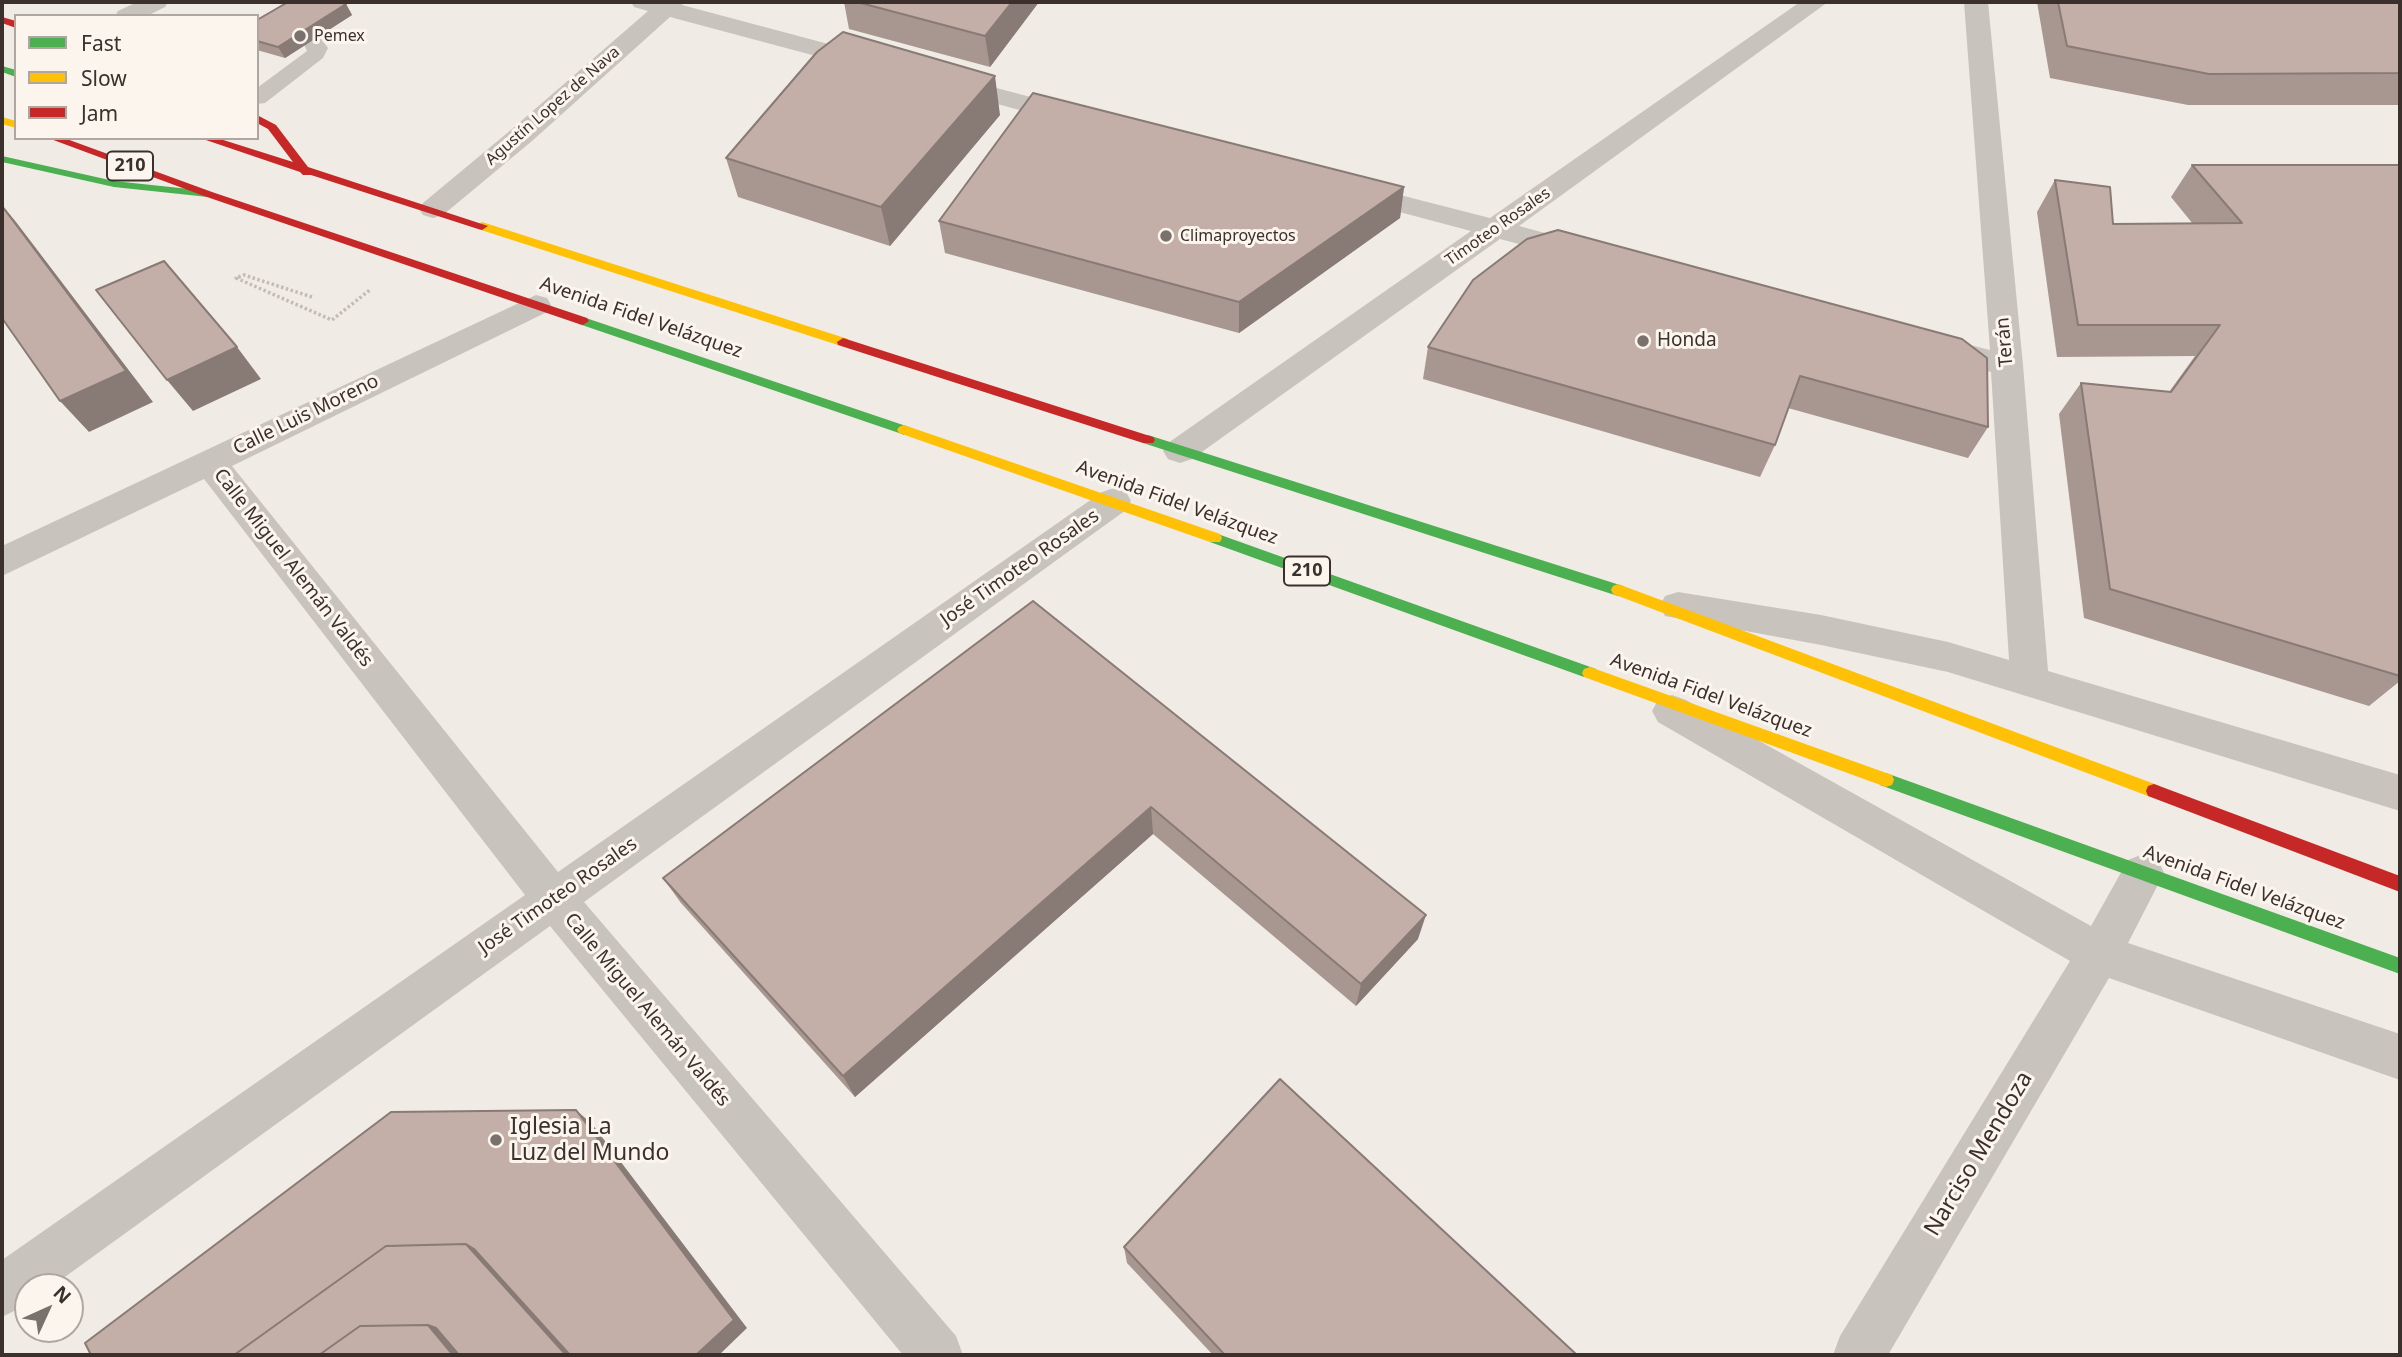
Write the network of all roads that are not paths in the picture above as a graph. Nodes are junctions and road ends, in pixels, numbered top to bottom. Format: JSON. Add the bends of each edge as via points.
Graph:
{"nodes":[{"id":1,"x":156,"y":2,"type":"edge"},
{"id":2,"x":1811,"y":2,"type":"edge"},
{"id":3,"x":1976,"y":2,"type":"edge"},
{"id":4,"x":660,"y":4,"type":"edge"},
{"id":5,"x":131,"y":14,"type":"edge"},
{"id":6,"x":313,"y":40,"type":"edge"},
{"id":7,"x":259,"y":97,"type":"edge"},
{"id":8,"x":259,"y":119,"type":"edge"},
{"id":9,"x":1094,"y":122,"type":"edge"},
{"id":10,"x":59,"y":140,"type":"edge"},
{"id":11,"x":211,"y":140,"type":"edge"},
{"id":12,"x":2,"y":159,"type":"edge"},
{"id":13,"x":307,"y":173,"type":"junction"},
{"id":14,"x":1322,"y":183,"type":"edge"},
{"id":15,"x":208,"y":194,"type":"junction"},
{"id":16,"x":433,"y":209,"type":"junction"},
{"id":17,"x":1496,"y":229,"type":"junction"},
{"id":18,"x":1604,"y":257,"type":"edge"},
{"id":19,"x":536,"y":305,"type":"junction"},
{"id":20,"x":1913,"y":340,"type":"edge"},
{"id":21,"x":2007,"y":365,"type":"junction"},
{"id":22,"x":1180,"y":451,"type":"junction"},
{"id":23,"x":209,"y":461,"type":"junction"},
{"id":24,"x":1114,"y":501,"type":"junction"},
{"id":25,"x":2,"y":562,"type":"edge"},
{"id":26,"x":1653,"y":601,"type":"junction"},
{"id":27,"x":2030,"y":682,"type":"junction"},
{"id":28,"x":1641,"y":693,"type":"junction"},
{"id":29,"x":2400,"y":793,"type":"edge"},
{"id":30,"x":2143,"y":873,"type":"junction"},
{"id":31,"x":2400,"y":884,"type":"edge"},
{"id":32,"x":554,"y":899,"type":"junction"},
{"id":33,"x":2099,"y":954,"type":"junction"},
{"id":34,"x":2400,"y":966,"type":"edge"},
{"id":35,"x":2400,"y":1057,"type":"edge"},
{"id":36,"x":2,"y":1291,"type":"edge"},
{"id":37,"x":937,"y":1355,"type":"edge"},
{"id":38,"x":1858,"y":1355,"type":"edge"}],
"edges":[{"from":1,"to":5,"type":"street"},
{"from":2,"to":17,"type":"street","name":"Timoteo Rosales"},
{"from":3,"to":21,"type":"street","name":"Terán"},
{"from":4,"to":9,"type":"street"},
{"from":4,"to":16,"type":"street","name":"Agustín Lopez de Nava","via":[[522,135]]},
{"from":6,"to":7,"type":"lane","via":[[316,54]]},
{"from":8,"to":13,"type":"main road","via":[[272,127]]},
{"from":10,"to":15,"type":"main road","name":"Avenida Fidel Velázquez","number":"210"},
{"from":11,"to":13,"type":"main road","name":"Avenida Fidel Velázquez"},
{"from":12,"to":15,"type":"main road","via":[[114,184]]},
{"from":13,"to":16,"type":"main road","name":"Avenida Fidel Velázquez"},
{"from":14,"to":17,"type":"street"},
{"from":15,"to":19,"type":"main road","name":"Avenida Fidel Velázquez","number":"210"},
{"from":16,"to":22,"type":"main road","name":"Avenida Fidel Velázquez"},
{"from":17,"to":18,"type":"street"},
{"from":17,"to":22,"type":"street","name":"Timoteo Rosales"},
{"from":19,"to":23,"type":"street","name":"Calle Luis Moreno"},
{"from":19,"to":24,"type":"main road","name":"Avenida Fidel Velázquez","number":"210"},
{"from":20,"to":21,"type":"street"},
{"from":21,"to":27,"type":"street","name":"Terán"},
{"from":22,"to":26,"type":"main road","name":"Avenida Fidel Velázquez"},
{"from":23,"to":25,"type":"street","name":"Calle Luis Moreno"},
{"from":23,"to":32,"type":"street","name":"Calle Miguel Alemán Valdés"},
{"from":24,"to":28,"type":"main road","name":"Avenida Fidel Velázquez","number":"210"},
{"from":24,"to":32,"type":"street","name":"José Timoteo Rosales"},
{"from":26,"to":27,"type":"street","via":[[1948,657]]},
{"from":26,"to":31,"type":"main road","name":"Avenida Fidel Velázquez"},
{"from":27,"to":29,"type":"street"},
{"from":28,"to":30,"type":"main road","name":"Avenida Fidel Velázquez","number":"210"},
{"from":28,"to":33,"type":"street"},
{"from":30,"to":33,"type":"street","name":"Narciso Mendoza"},
{"from":30,"to":34,"type":"main road","name":"Avenida Fidel Velázquez","number":"210"},
{"from":32,"to":36,"type":"street","name":"José Timoteo Rosales"},
{"from":32,"to":37,"type":"street","name":"Calle Miguel Alemán Valdés"},
{"from":33,"to":35,"type":"street"},
{"from":33,"to":38,"type":"street","name":"Narciso Mendoza"}]}
